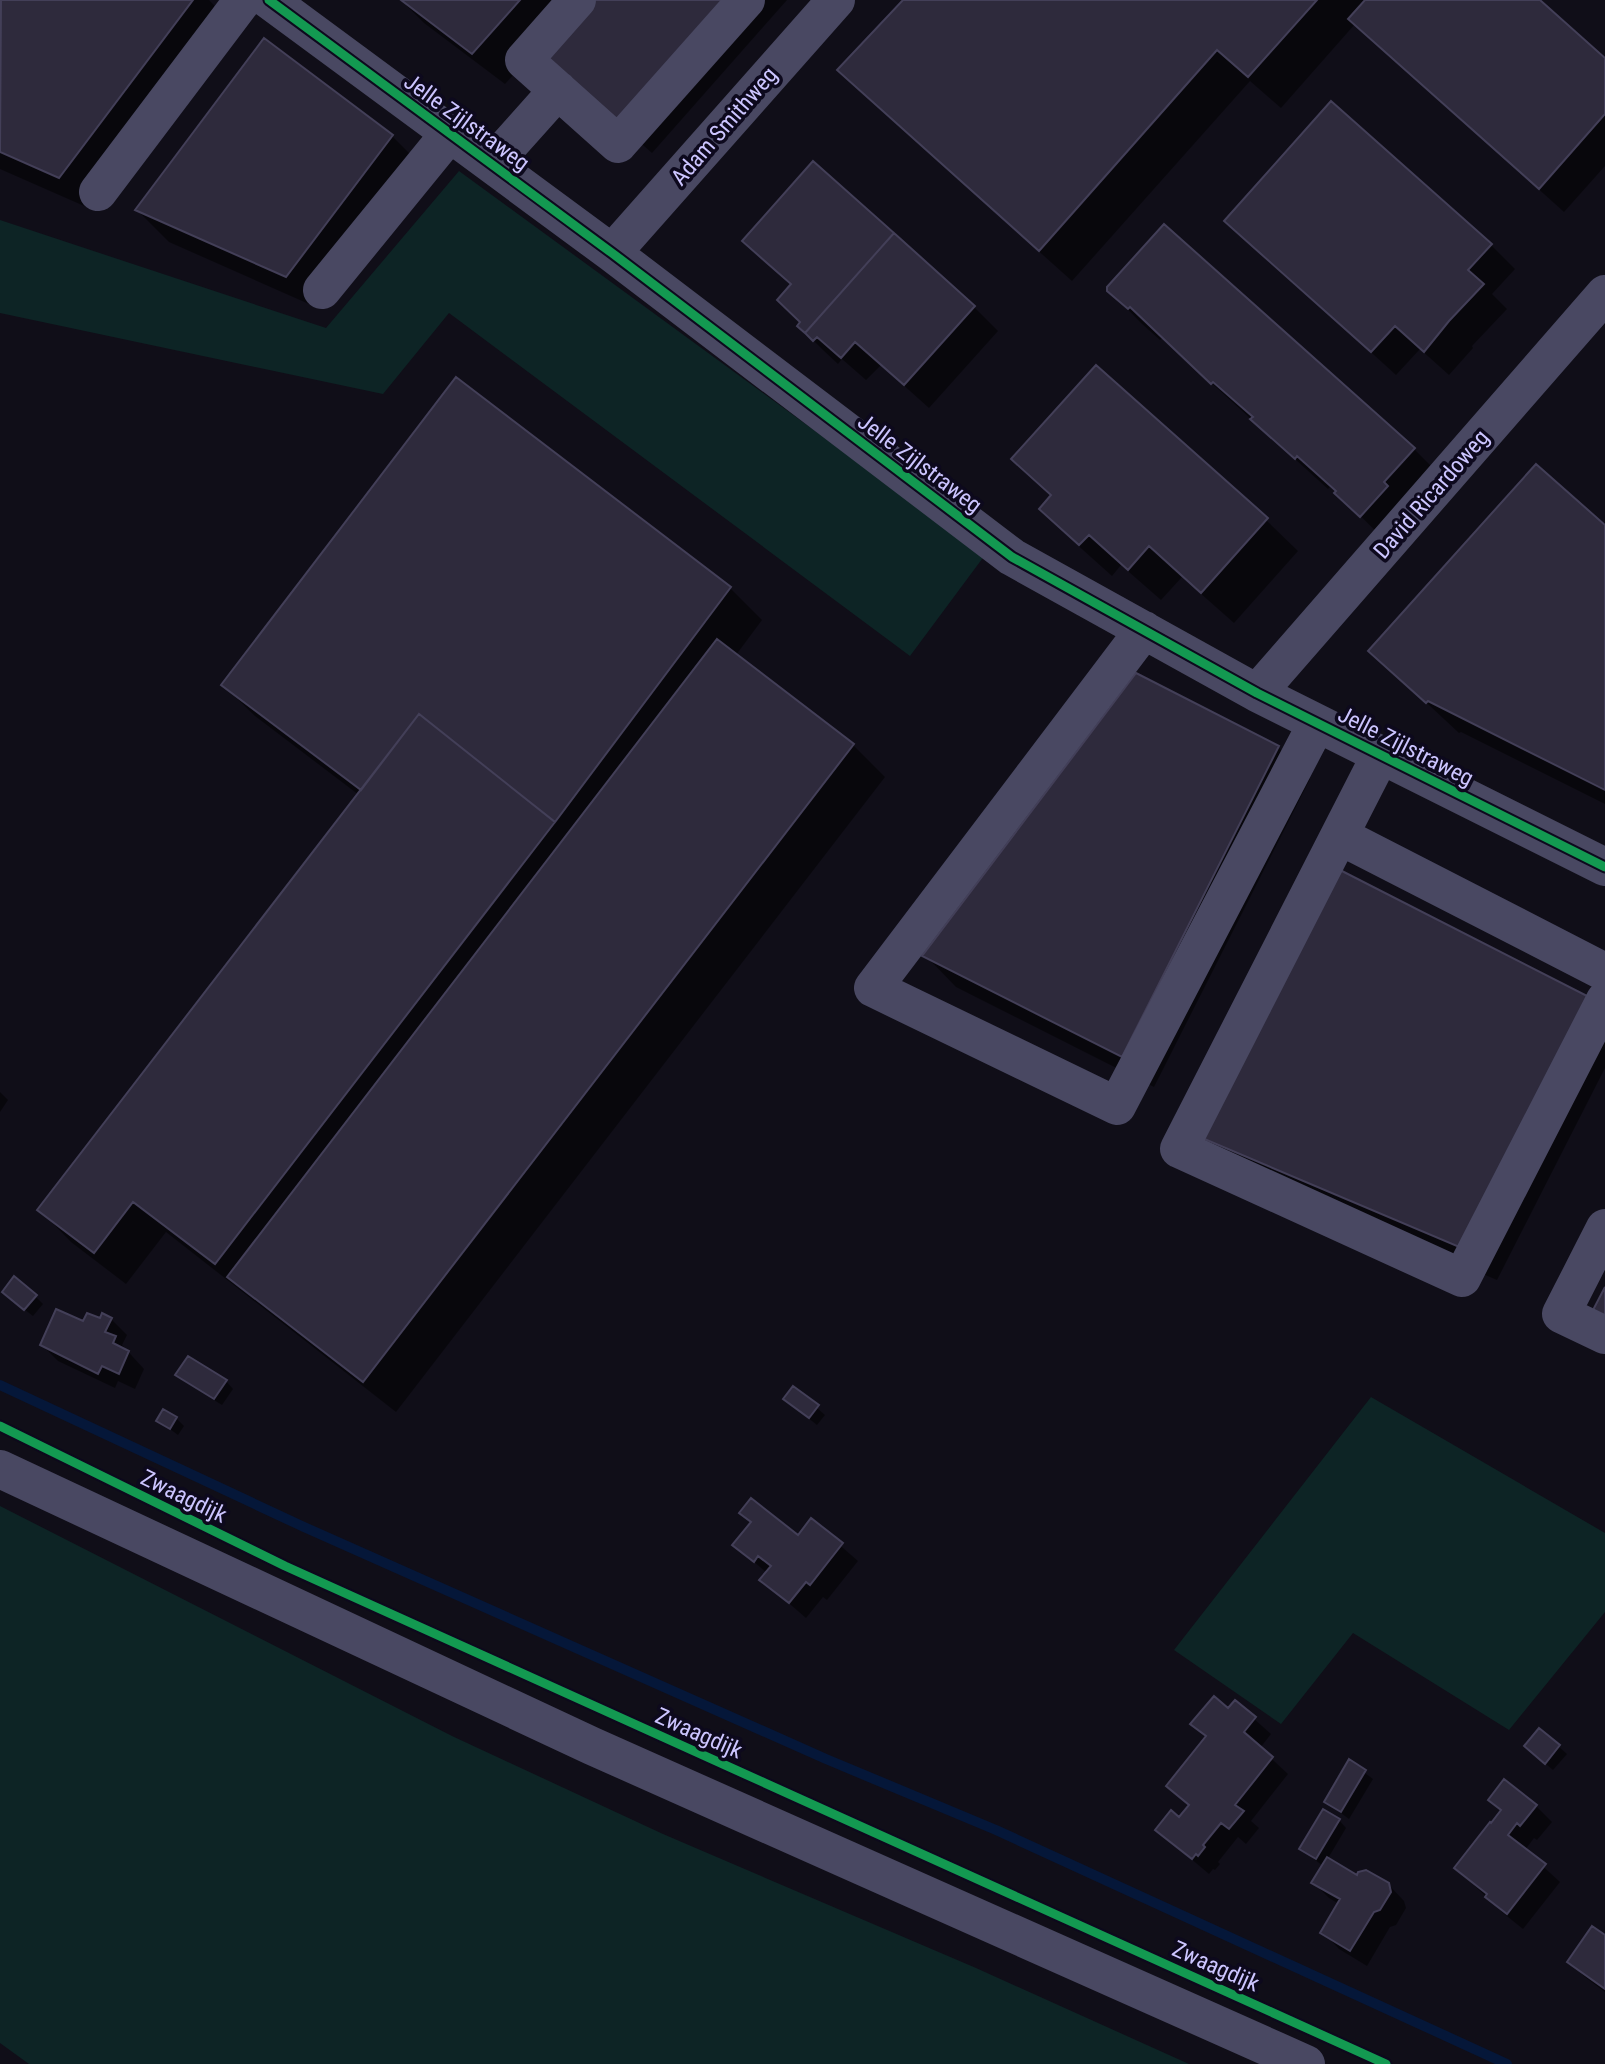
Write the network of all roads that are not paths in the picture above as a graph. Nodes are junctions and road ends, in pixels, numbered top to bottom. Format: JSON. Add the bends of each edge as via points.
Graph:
{"nodes":[{"id":1,"x":243,"y":0,"type":"edge"},
{"id":2,"x":269,"y":0,"type":"edge"},
{"id":3,"x":577,"y":0,"type":"edge"},
{"id":4,"x":746,"y":0,"type":"edge"},
{"id":5,"x":835,"y":0,"type":"edge"},
{"id":6,"x":309,"y":11,"type":"edge"},
{"id":7,"x":558,"y":90,"type":"junction"},
{"id":8,"x":450,"y":133,"type":"junction"},
{"id":9,"x":492,"y":164,"type":"junction"},
{"id":10,"x":98,"y":192,"type":"dead end"},
{"id":11,"x":612,"y":253,"type":"junction"},
{"id":12,"x":322,"y":290,"type":"dead end"},
{"id":13,"x":1605,"y":294,"type":"edge"},
{"id":14,"x":1144,"y":630,"type":"junction"},
{"id":15,"x":1257,"y":693,"type":"junction"},
{"id":16,"x":1317,"y":723,"type":"junction"},
{"id":17,"x":1380,"y":755,"type":"junction"},
{"id":18,"x":1340,"y":836,"type":"junction"},
{"id":19,"x":1605,"y":867,"type":"edge"},
{"id":20,"x":1605,"y":972,"type":"edge"},
{"id":21,"x":1605,"y":1000,"type":"edge"},
{"id":22,"x":1605,"y":1228,"type":"edge"},
{"id":23,"x":1605,"y":1335,"type":"edge"},
{"id":24,"x":0,"y":1469,"type":"edge"},
{"id":25,"x":1306,"y":2064,"type":"edge"}],
"edges":[{"from":1,"to":10,"type":"street"},
{"from":2,"to":6,"type":"street","name":"Jelle Zijlstraweg"},
{"from":3,"to":7,"type":"street","via":[[524,60]]},
{"from":4,"to":7,"type":"street","via":[[618,144]]},
{"from":5,"to":11,"type":"street","name":"Adam Smithweg"},
{"from":6,"to":8,"type":"street","name":"Jelle Zijlstraweg"},
{"from":7,"to":9,"type":"street","name":"Jelle Zijlstraweg"},
{"from":8,"to":9,"type":"street","name":"Jelle Zijlstraweg"},
{"from":8,"to":12,"type":"street","name":"Jelle Zijlstraweg"},
{"from":9,"to":11,"type":"street","name":"Jelle Zijlstraweg"},
{"from":11,"to":14,"type":"street","name":"Jelle Zijlstraweg","via":[[1012,557]]},
{"from":13,"to":15,"type":"street","name":"David Ricardoweg"},
{"from":14,"to":15,"type":"street","name":"Jelle Zijlstraweg"},
{"from":14,"to":16,"type":"street","name":"Jelle Zijlstraweg","via":[[873,988],[1117,1107]]},
{"from":15,"to":16,"type":"street","name":"Jelle Zijlstraweg"},
{"from":16,"to":17,"type":"street","name":"Jelle Zijlstraweg"},
{"from":17,"to":18,"type":"street","name":"Jelle Zijlstraweg"},
{"from":17,"to":19,"type":"street","name":"Jelle Zijlstraweg"},
{"from":18,"to":20,"type":"street"},
{"from":18,"to":21,"type":"street","name":"Jelle Zijlstraweg","via":[[1180,1149],[1462,1278]]},
{"from":22,"to":23,"type":"street","via":[[1561,1314]]},
{"from":24,"to":25,"type":"street","via":[[592,1746]]}]}
